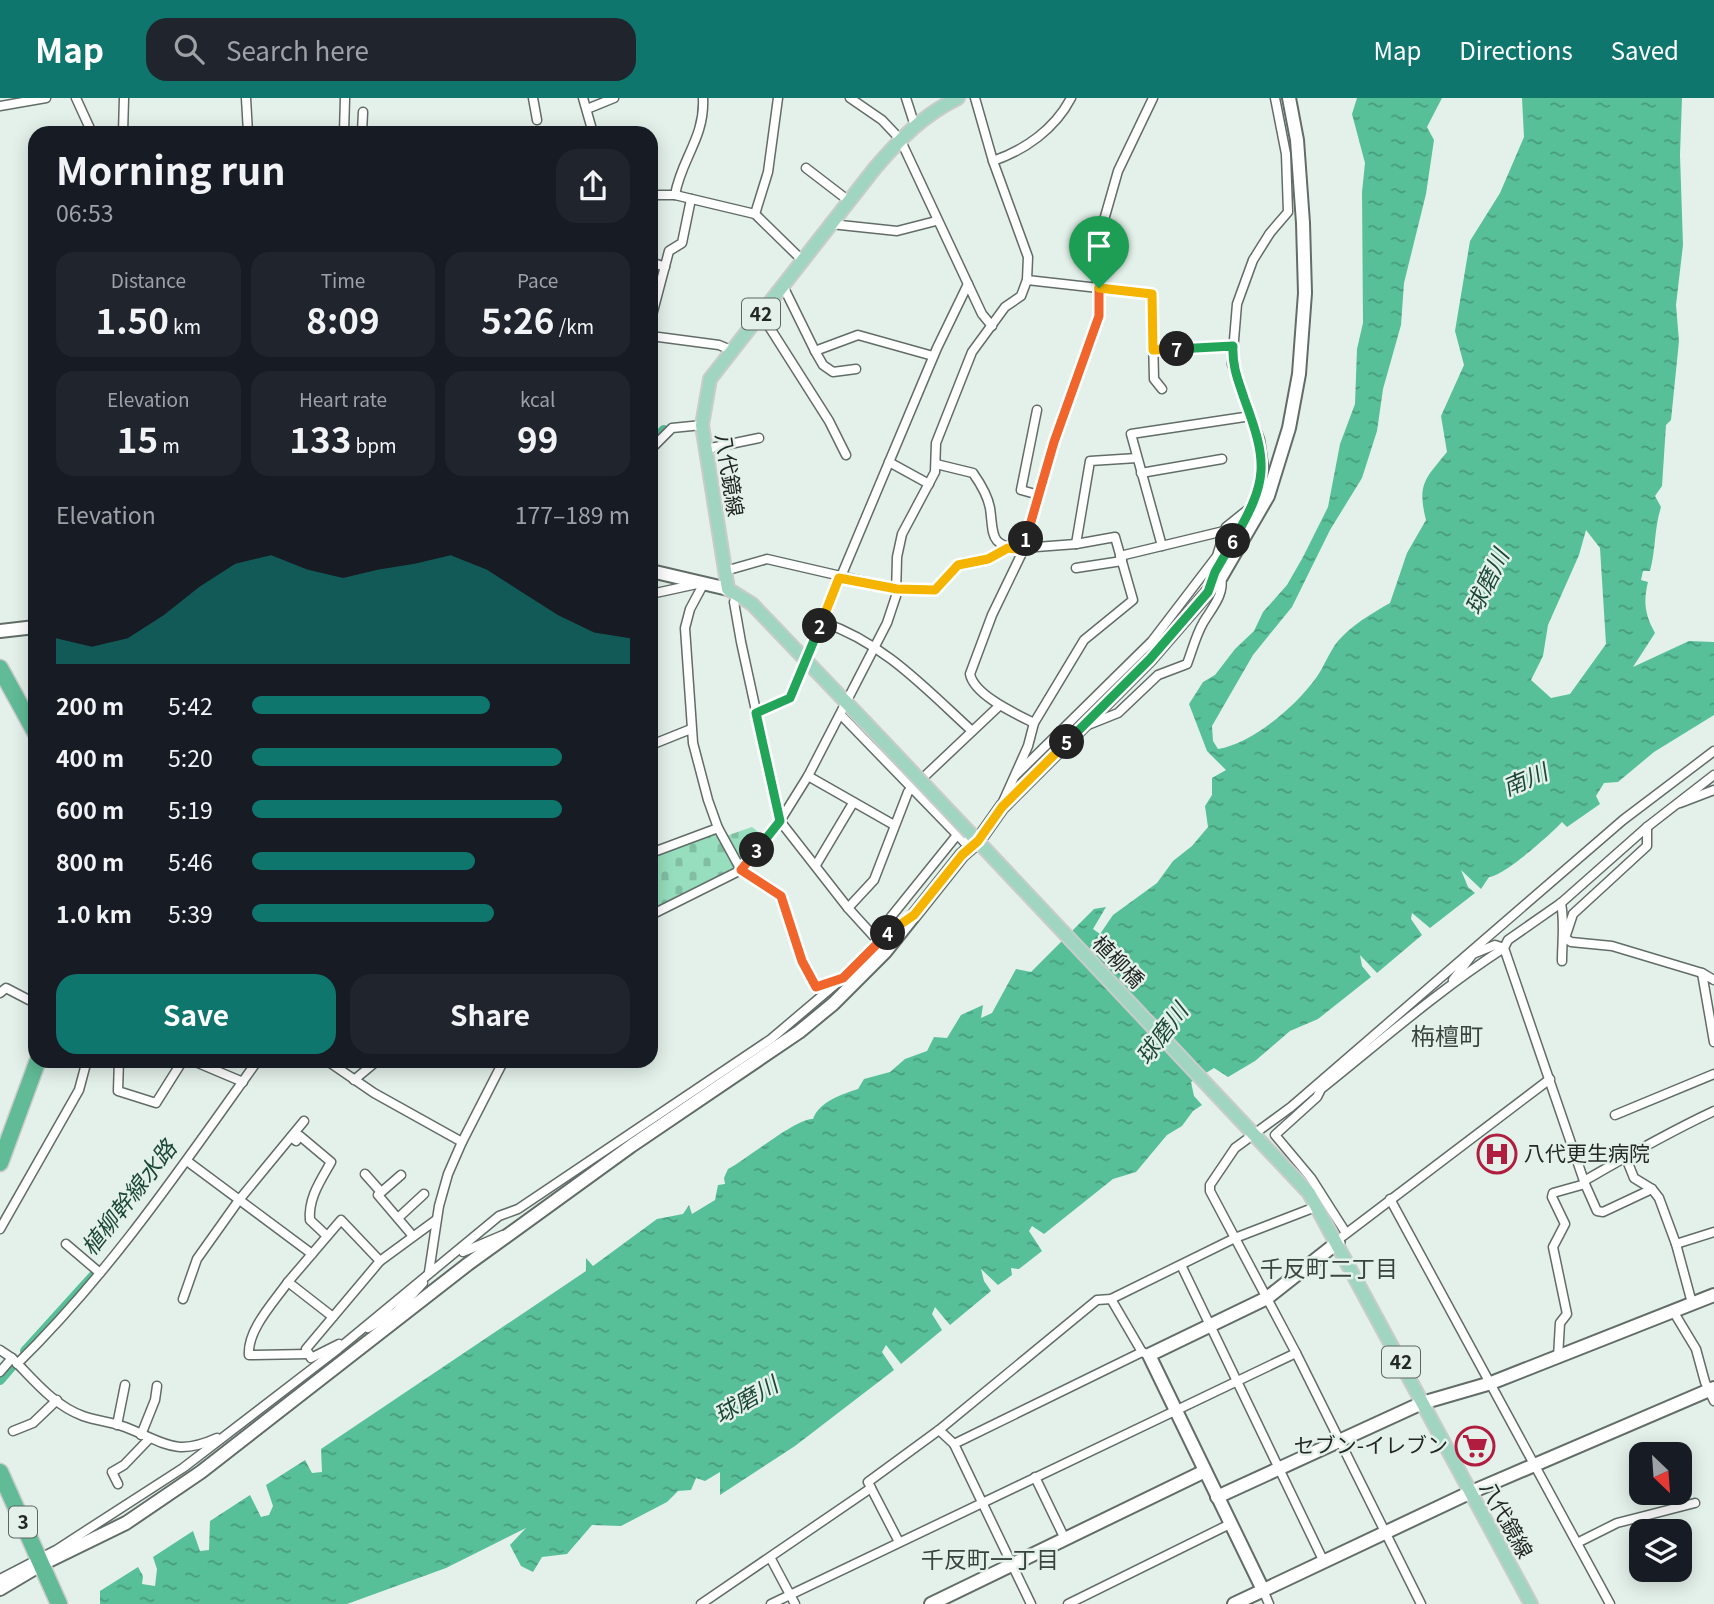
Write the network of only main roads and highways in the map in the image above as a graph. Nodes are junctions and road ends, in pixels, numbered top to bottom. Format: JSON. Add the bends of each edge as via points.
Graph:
{"nodes":[{"id":1,"x":958,"y":98,"type":"edge"},
{"id":2,"x":0,"y":668,"type":"edge"},
{"id":3,"x":28,"y":719,"type":"edge"},
{"id":4,"x":972,"y":841,"type":"joint"},
{"id":5,"x":34,"y":1068,"type":"edge"},
{"id":6,"x":1254,"y":1132,"type":"joint"},
{"id":7,"x":0,"y":1163,"type":"edge"},
{"id":8,"x":0,"y":1472,"type":"edge"},
{"id":9,"x":59,"y":1604,"type":"edge"},
{"id":10,"x":1531,"y":1604,"type":"edge"}],
"edges":[{"from":1,"to":4,"type":"main road","name":"八代鏡線","number":"42","bridge":true,"via":[[931,111],[900,139],[849,201],[710,379],[702,425],[725,571],[734,591],[847,702]]},
{"from":2,"to":3,"type":"highway"},
{"from":4,"to":6,"type":"main road","name":"植柳橋","number":"42"},
{"from":5,"to":7,"type":"highway"},
{"from":6,"to":10,"type":"main road","name":"八代鏡線","number":"42","via":[[1294,1174],[1342,1237],[1422,1403]]},
{"from":8,"to":9,"type":"highway","number":"3"}]}
